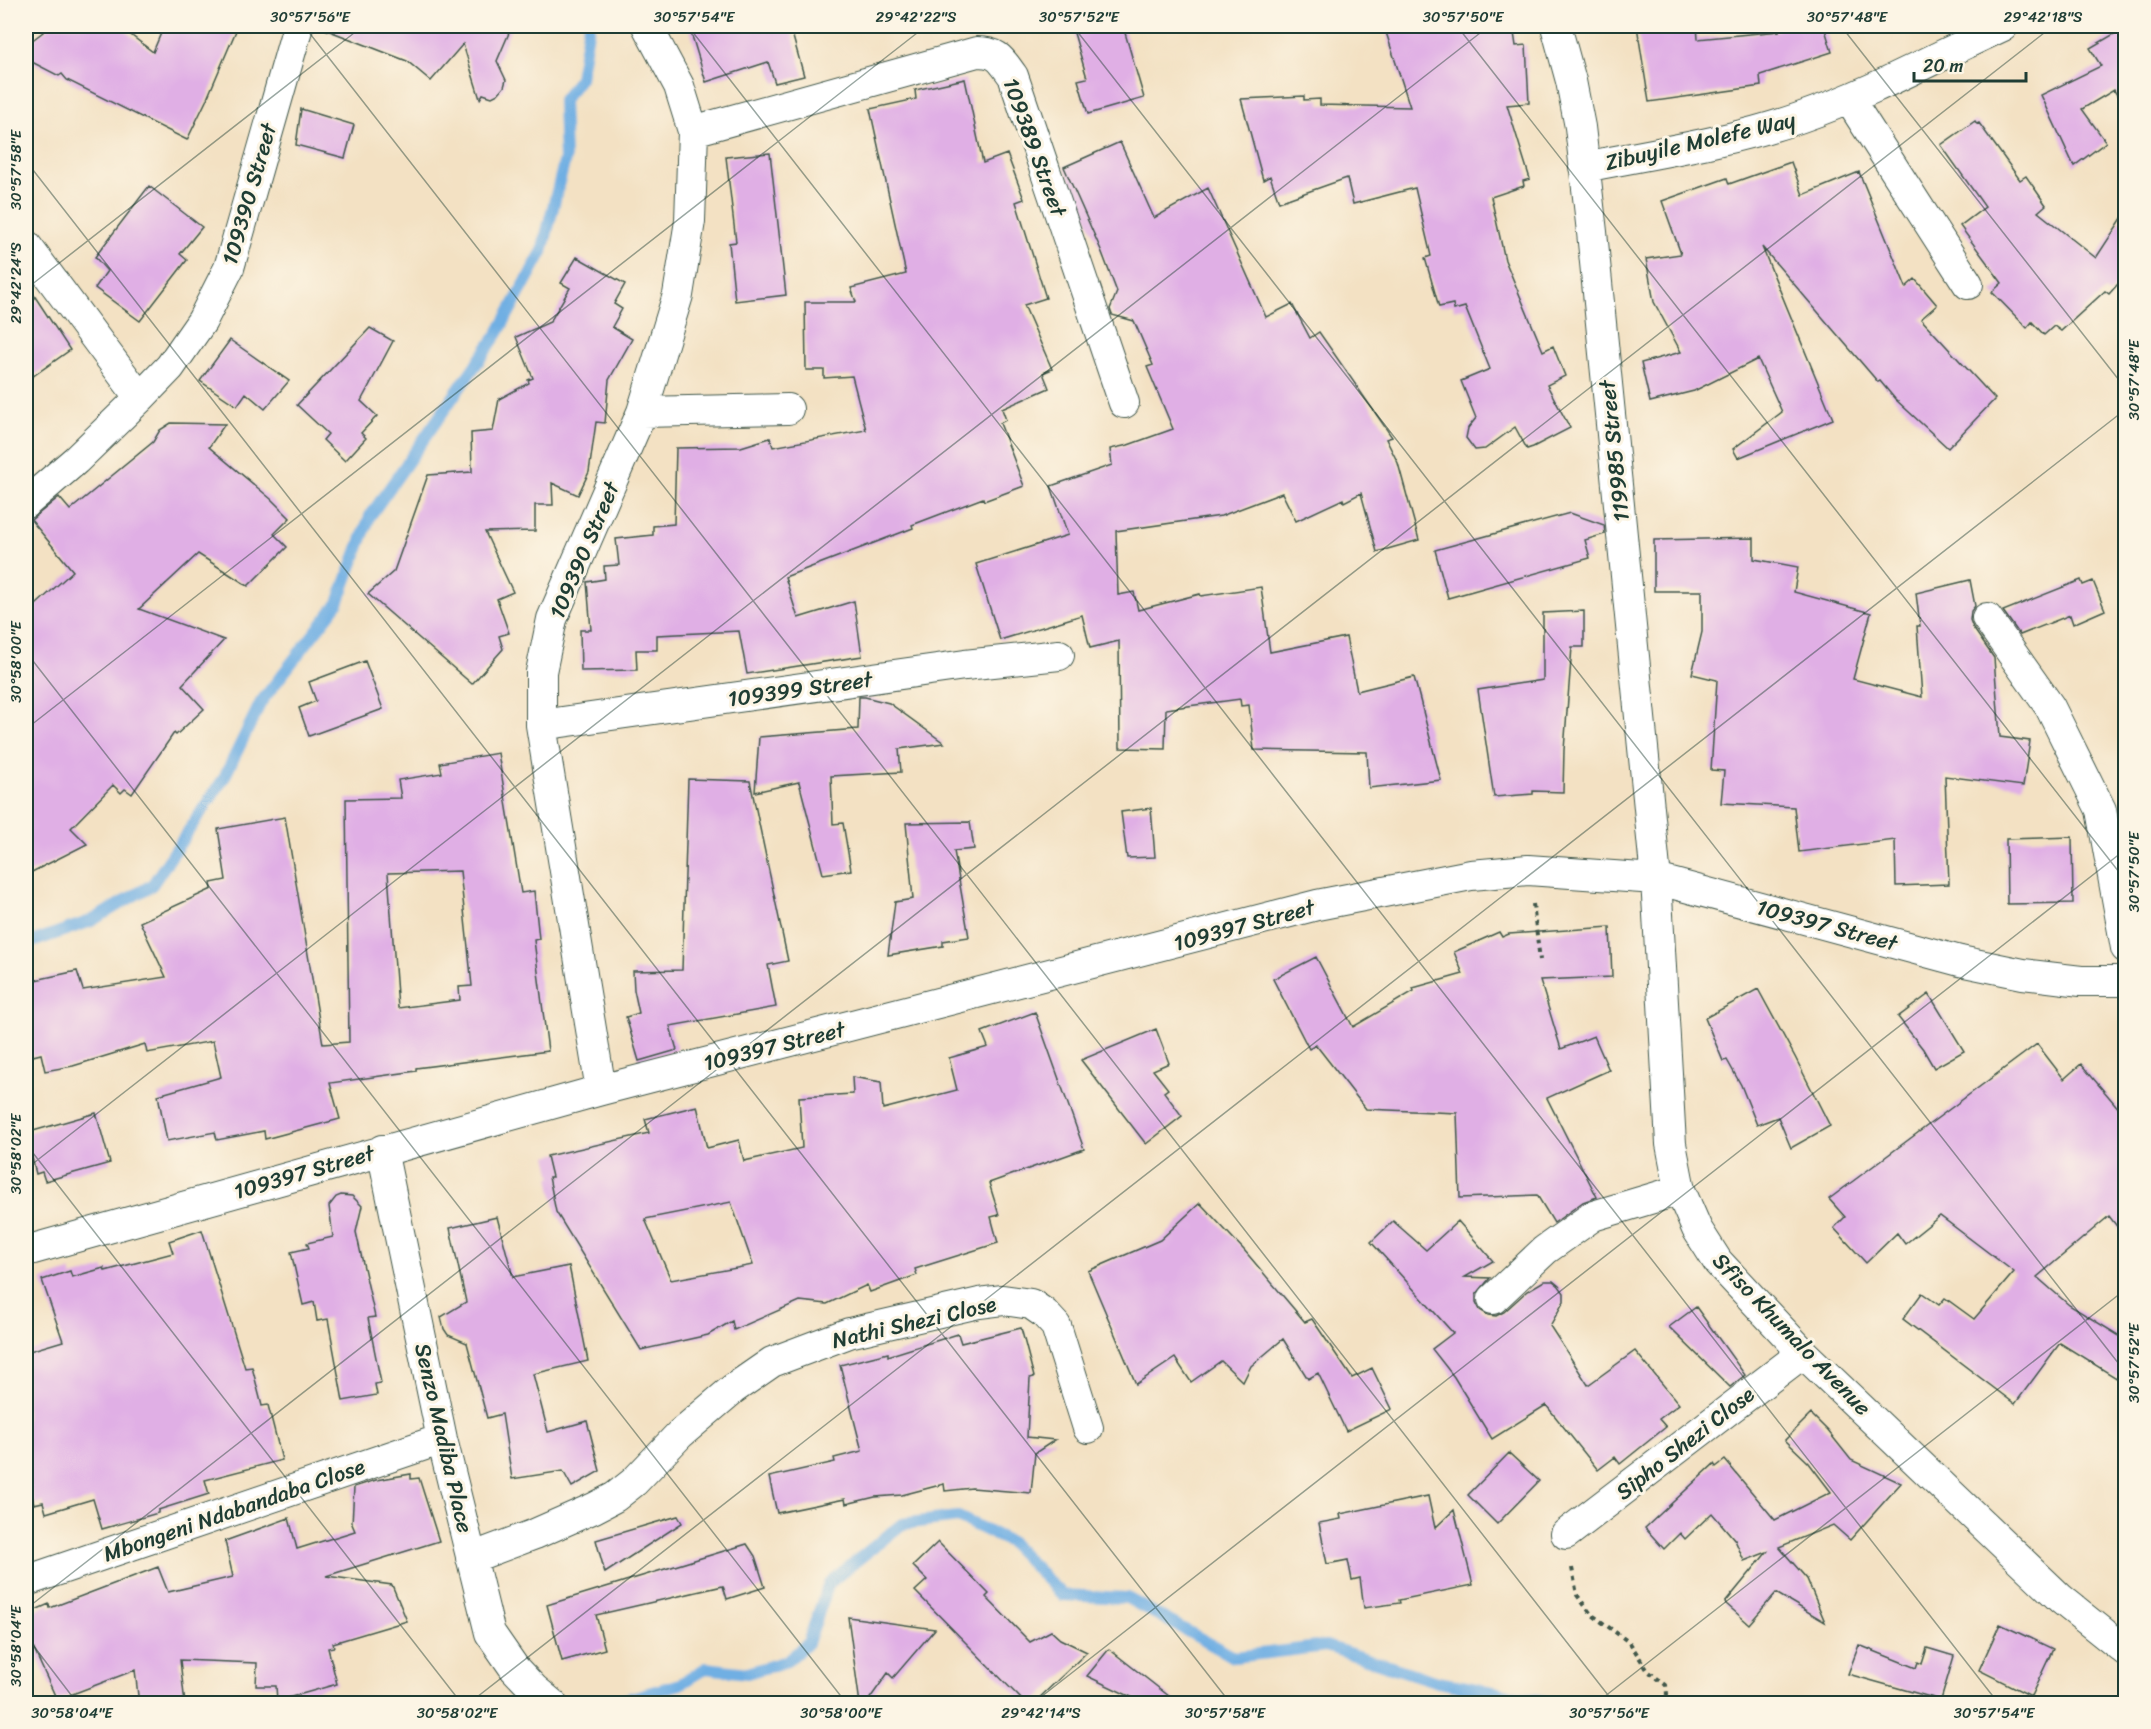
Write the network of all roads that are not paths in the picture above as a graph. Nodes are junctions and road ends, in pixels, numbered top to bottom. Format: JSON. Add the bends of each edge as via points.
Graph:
{"nodes":[{"id":1,"x":297,"y":26,"type":"edge"},
{"id":2,"x":647,"y":26,"type":"edge"},
{"id":3,"x":1556,"y":26,"type":"edge"},
{"id":4,"x":2003,"y":26,"type":"edge"},
{"id":5,"x":1849,"y":99,"type":"junction"},
{"id":6,"x":693,"y":131,"type":"junction"},
{"id":7,"x":1584,"y":167,"type":"junction"},
{"id":8,"x":26,"y":245,"type":"edge"},
{"id":9,"x":1968,"y":284,"type":"dead end"},
{"id":10,"x":140,"y":398,"type":"junction"},
{"id":11,"x":1124,"y":403,"type":"dead end"},
{"id":12,"x":788,"y":409,"type":"dead end"},
{"id":13,"x":642,"y":412,"type":"junction"},
{"id":14,"x":26,"y":503,"type":"edge"},
{"id":15,"x":1987,"y":618,"type":"dead end"},
{"id":16,"x":1059,"y":655,"type":"dead end"},
{"id":17,"x":541,"y":725,"type":"junction"},
{"id":18,"x":1656,"y":879,"type":"junction"},
{"id":19,"x":2126,"y":948,"type":"edge"},
{"id":20,"x":2126,"y":981,"type":"edge"},
{"id":21,"x":601,"y":1090,"type":"junction"},
{"id":22,"x":382,"y":1150,"type":"junction"},
{"id":23,"x":1680,"y":1190,"type":"junction"},
{"id":24,"x":26,"y":1251,"type":"edge"},
{"id":25,"x":1493,"y":1299,"type":"dead end"},
{"id":26,"x":1803,"y":1353,"type":"junction"},
{"id":27,"x":1088,"y":1428,"type":"dead end"},
{"id":28,"x":442,"y":1439,"type":"junction"},
{"id":29,"x":1566,"y":1534,"type":"road end"},
{"id":30,"x":471,"y":1558,"type":"junction"},
{"id":31,"x":26,"y":1581,"type":"edge"},
{"id":32,"x":2126,"y":1651,"type":"edge"},
{"id":33,"x":552,"y":1704,"type":"edge"}],
"edges":[{"from":1,"to":10,"type":"street","name":"109390 Street","via":[[229,268],[202,321],[170,367]]},
{"from":2,"to":6,"type":"street","name":"109390 Street","via":[[679,86]]},
{"from":3,"to":7,"type":"street","name":"119985 Street","via":[[1580,127]]},
{"from":4,"to":5,"type":"street","name":"Zibuyile Molefe Way"},
{"from":5,"to":7,"type":"street","name":"Zibuyile Molefe Way","via":[[1797,119],[1713,142]]},
{"from":5,"to":9,"type":"street"},
{"from":6,"to":11,"type":"street","name":"109389 Street","via":[[977,52],[998,55],[1013,76]]},
{"from":6,"to":13,"type":"street","name":"109390 Street","via":[[690,221],[678,295]]},
{"from":7,"to":18,"type":"street","name":"119985 Street"},
{"from":8,"to":10,"type":"street"},
{"from":10,"to":14,"type":"street","name":"109390 Street"},
{"from":12,"to":13,"type":"street"},
{"from":13,"to":17,"type":"street","name":"109390 Street","via":[[552,619],[541,672]]},
{"from":15,"to":19,"type":"street","via":[[2050,707],[2102,810]]},
{"from":16,"to":17,"type":"street","name":"109399 Street"},
{"from":17,"to":21,"type":"street","name":"109390 Street"},
{"from":18,"to":20,"type":"street","name":"109397 Street","via":[[1960,961],[2081,981]]},
{"from":18,"to":21,"type":"street","name":"109397 Street","via":[[1528,870],[1471,875],[1317,905]]},
{"from":18,"to":23,"type":"street","name":"Sfiso Khumalo Avenue","via":[[1671,1144]]},
{"from":21,"to":22,"type":"street","name":"109397 Street"},
{"from":22,"to":24,"type":"street","name":"109397 Street"},
{"from":22,"to":28,"type":"street","name":"Senzo Madiba Place"},
{"from":23,"to":25,"type":"street","via":[[1593,1216],[1545,1250]]},
{"from":23,"to":26,"type":"street","name":"Sfiso Khumalo Avenue","via":[[1697,1229],[1718,1262]]},
{"from":26,"to":29,"type":"street","name":"Sipho Shezi Close"},
{"from":26,"to":32,"type":"street","name":"Sfiso Khumalo Avenue","via":[[2061,1599]]},
{"from":27,"to":30,"type":"street","name":"Nathi Shezi Close","via":[[1056,1326],[1031,1304],[1003,1300],[979,1303],[849,1333],[772,1362],[733,1389],[615,1497]]},
{"from":28,"to":30,"type":"street","name":"Senzo Madiba Place"},
{"from":28,"to":31,"type":"street","name":"Mbongeni Ndabandaba Close"},
{"from":30,"to":33,"type":"street","name":"Senzo Madiba Place","via":[[490,1633],[515,1669]]}]}
